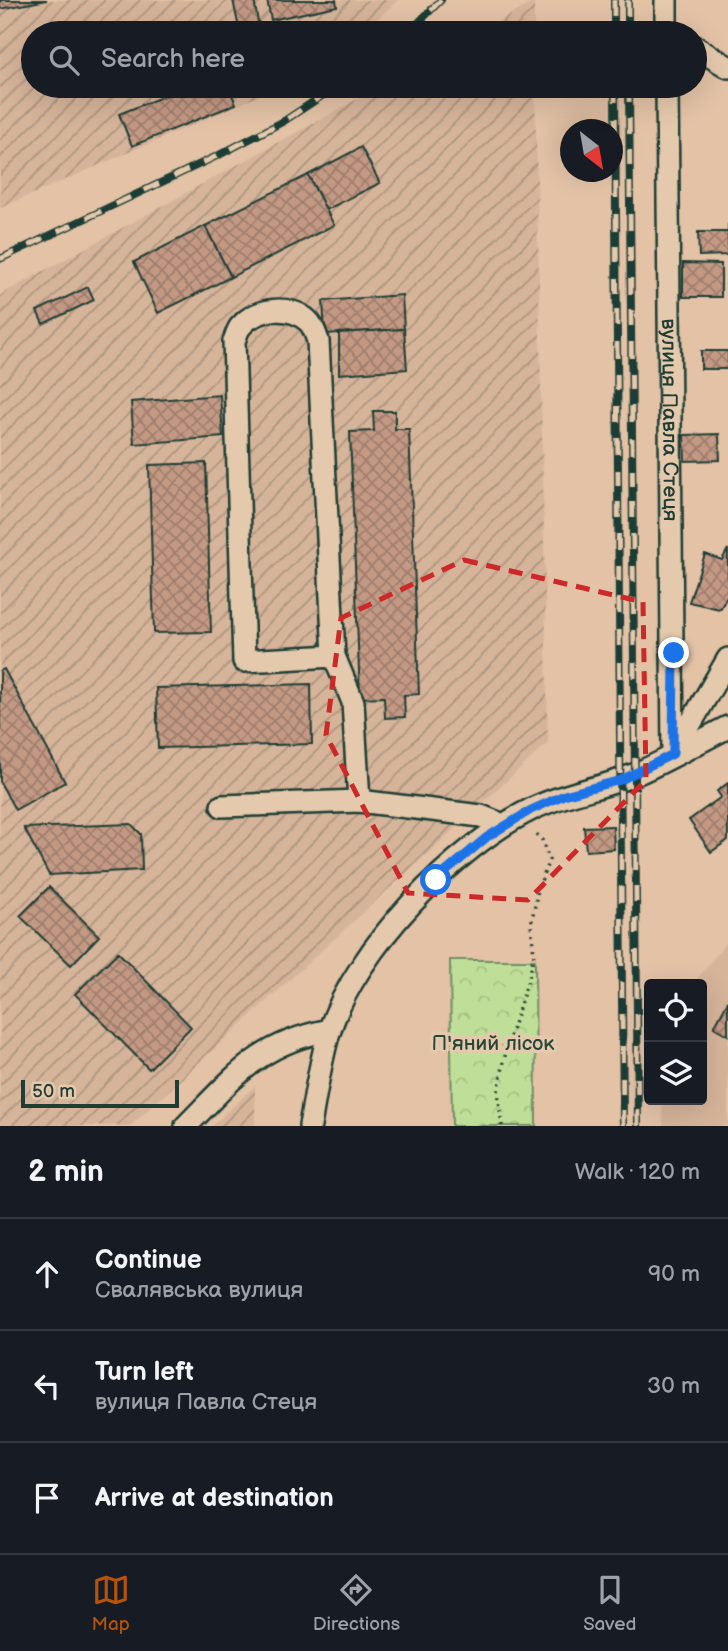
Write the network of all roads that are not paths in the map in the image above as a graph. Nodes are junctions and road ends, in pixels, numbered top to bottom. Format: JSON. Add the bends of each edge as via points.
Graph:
{"nodes":[{"id":1,"x":666,"y":0,"type":"edge"},
{"id":2,"x":667,"y":21,"type":"edge"},
{"id":3,"x":707,"y":54,"type":"edge"},
{"id":4,"x":728,"y":67,"type":"edge"},
{"id":5,"x":667,"y":98,"type":"edge"},
{"id":6,"x":334,"y":656,"type":"junction"},
{"id":7,"x":728,"y":659,"type":"edge"},
{"id":8,"x":728,"y":727,"type":"edge"},
{"id":9,"x":673,"y":754,"type":"junction"},
{"id":10,"x":359,"y":801,"type":"junction"},
{"id":11,"x":222,"y":806,"type":"dead end"},
{"id":12,"x":503,"y":825,"type":"junction"},
{"id":13,"x":330,"y":1030,"type":"junction"},
{"id":14,"x":186,"y":1126,"type":"edge"},
{"id":15,"x":310,"y":1126,"type":"edge"}],
"edges":[{"from":1,"to":2,"type":"street"},
{"from":3,"to":4,"type":"street"},
{"from":5,"to":9,"type":"street","name":"вулиця Павла Стеця"},
{"from":6,"to":6,"type":"street","via":[[318,341],[310,321],[275,309],[240,327],[234,341],[244,661]]},
{"from":6,"to":10,"type":"street","via":[[353,702]]},
{"from":7,"to":9,"type":"street"},
{"from":8,"to":9,"type":"street"},
{"from":9,"to":12,"type":"street","via":[[621,780],[564,795]]},
{"from":10,"to":11,"type":"street"},
{"from":10,"to":12,"type":"street","via":[[481,816]]},
{"from":12,"to":13,"type":"street","via":[[394,922],[352,982]]},
{"from":13,"to":14,"type":"street","via":[[284,1042],[251,1062]]},
{"from":13,"to":15,"type":"street"}]}
